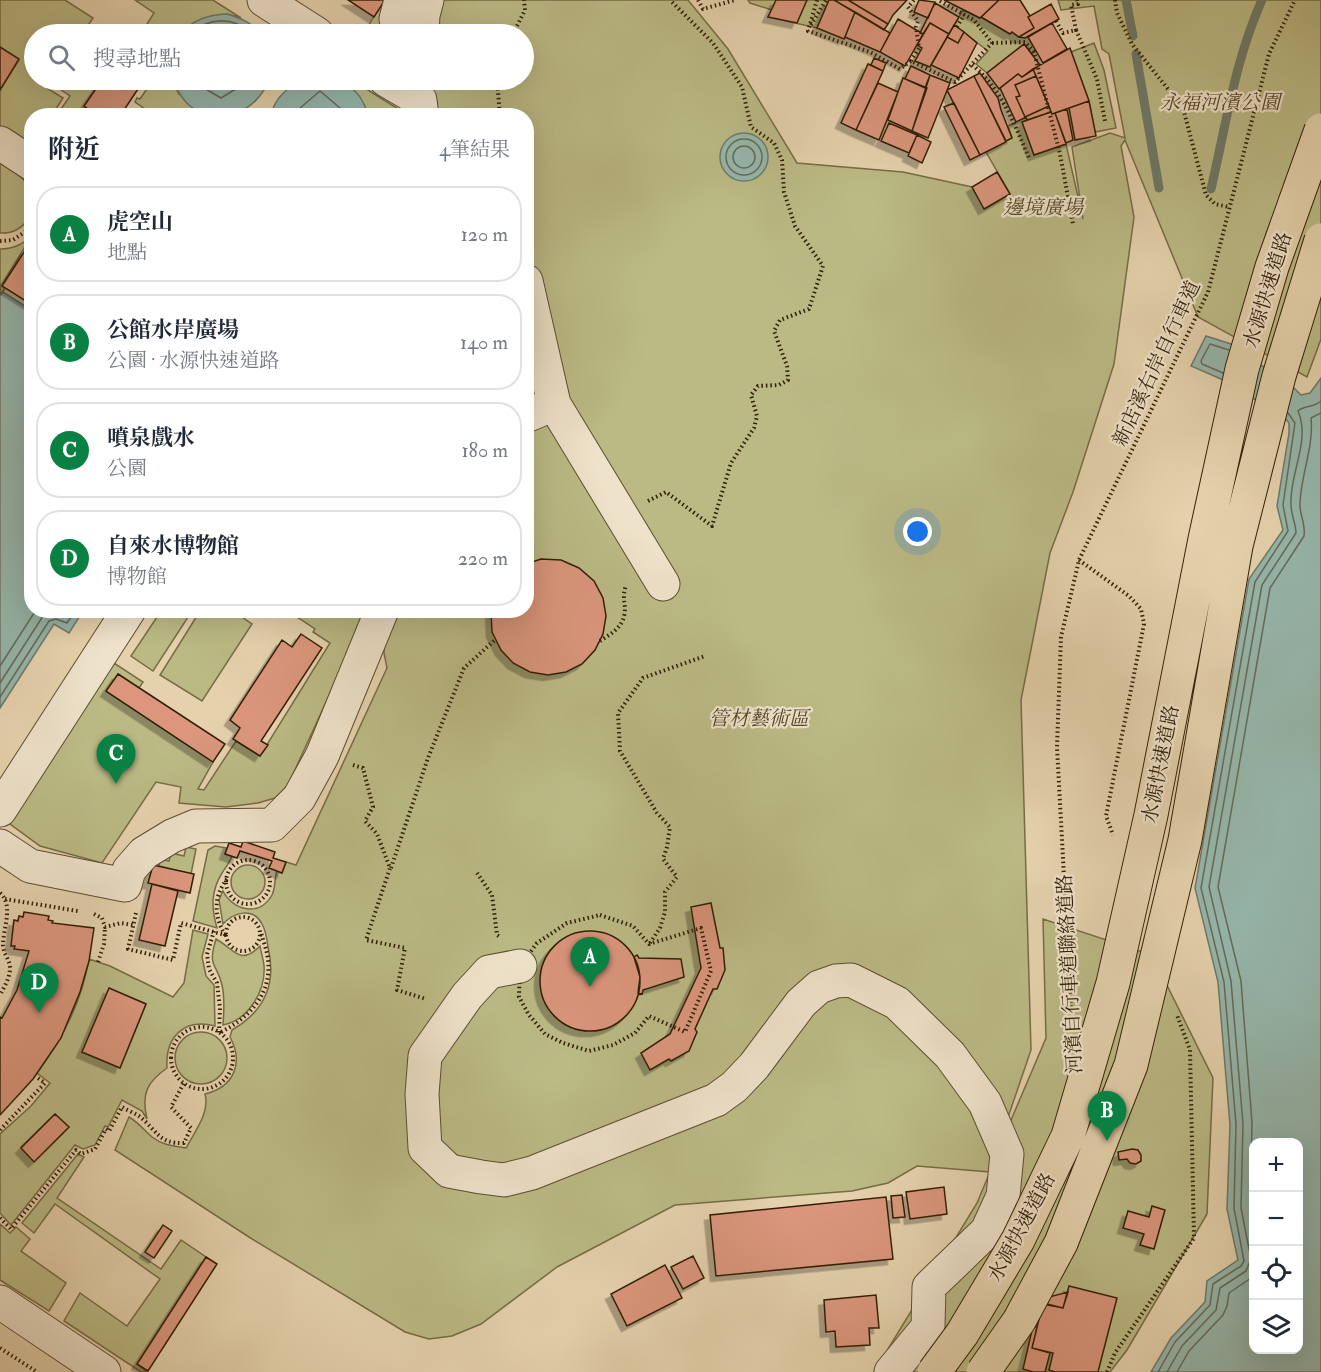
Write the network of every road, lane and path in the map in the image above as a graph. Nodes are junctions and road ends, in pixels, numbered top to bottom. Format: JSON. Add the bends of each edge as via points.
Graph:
{"nodes":[{"id":1,"x":264,"y":0,"type":"edge"},
{"id":2,"x":401,"y":0,"type":"edge"},
{"id":3,"x":427,"y":0,"type":"edge"},
{"id":4,"x":524,"y":0,"type":"edge"},
{"id":5,"x":670,"y":0,"type":"edge"},
{"id":6,"x":698,"y":0,"type":"edge"},
{"id":7,"x":735,"y":0,"type":"edge"},
{"id":8,"x":817,"y":0,"type":"edge"},
{"id":9,"x":826,"y":0,"type":"edge"},
{"id":10,"x":914,"y":0,"type":"edge"},
{"id":11,"x":938,"y":0,"type":"edge"},
{"id":12,"x":1077,"y":0,"type":"edge"},
{"id":13,"x":1115,"y":0,"type":"edge"},
{"id":14,"x":1295,"y":0,"type":"edge"},
{"id":15,"x":964,"y":15,"type":"junction"},
{"id":16,"x":1056,"y":21,"type":"dead end"},
{"id":17,"x":301,"y":24,"type":"edge"},
{"id":18,"x":397,"y":24,"type":"edge"},
{"id":19,"x":423,"y":24,"type":"edge"},
{"id":20,"x":518,"y":24,"type":"edge"},
{"id":21,"x":957,"y":27,"type":"dead end"},
{"id":22,"x":1076,"y":30,"type":"junction"},
{"id":23,"x":808,"y":31,"type":"junction"},
{"id":24,"x":992,"y":43,"type":"junction"},
{"id":25,"x":911,"y":61,"type":"junction"},
{"id":26,"x":972,"y":65,"type":"junction"},
{"id":27,"x":405,"y":90,"type":"edge"},
{"id":28,"x":498,"y":90,"type":"edge"},
{"id":29,"x":421,"y":98,"type":"edge"},
{"id":30,"x":499,"y":108,"type":"edge"},
{"id":31,"x":1105,"y":121,"type":"dead end"},
{"id":32,"x":1321,"y":130,"type":"edge"},
{"id":33,"x":0,"y":143,"type":"edge"},
{"id":34,"x":24,"y":159,"type":"edge"},
{"id":35,"x":1030,"y":160,"type":"dead end"},
{"id":36,"x":1229,"y":207,"type":"junction"},
{"id":37,"x":1073,"y":224,"type":"dead end"},
{"id":38,"x":24,"y":232,"type":"edge"},
{"id":39,"x":1321,"y":240,"type":"edge"},
{"id":40,"x":0,"y":241,"type":"edge"},
{"id":41,"x":534,"y":355,"type":"edge"},
{"id":42,"x":540,"y":410,"type":"edge"},
{"id":43,"x":622,"y":517,"type":"junction"},
{"id":44,"x":1079,"y":560,"type":"joint"},
{"id":45,"x":658,"y":575,"type":"joint"},
{"id":46,"x":124,"y":618,"type":"edge"},
{"id":47,"x":379,"y":618,"type":"edge"},
{"id":48,"x":496,"y":639,"type":"dead end"},
{"id":49,"x":600,"y":641,"type":"dead end"},
{"id":50,"x":705,"y":656,"type":"dead end"},
{"id":51,"x":322,"y":756,"type":"junction"},
{"id":52,"x":0,"y":810,"type":"edge"},
{"id":53,"x":0,"y":846,"type":"edge"},
{"id":54,"x":390,"y":868,"type":"junction"},
{"id":55,"x":477,"y":873,"type":"dead end"},
{"id":56,"x":227,"y":879,"type":"junction"},
{"id":57,"x":125,"y":885,"type":"junction"},
{"id":58,"x":0,"y":894,"type":"edge"},
{"id":59,"x":5,"y":899,"type":"junction"},
{"id":60,"x":133,"y":925,"type":"junction"},
{"id":61,"x":105,"y":927,"type":"junction"},
{"id":62,"x":214,"y":932,"type":"junction"},
{"id":63,"x":261,"y":932,"type":"junction"},
{"id":64,"x":225,"y":935,"type":"junction"},
{"id":65,"x":649,"y":944,"type":"junction"},
{"id":66,"x":517,"y":955,"type":"junction"},
{"id":67,"x":98,"y":962,"type":"dead end"},
{"id":68,"x":0,"y":995,"type":"edge"},
{"id":69,"x":458,"y":1009,"type":"junction"},
{"id":70,"x":1071,"y":1014,"type":"dead end"},
{"id":71,"x":219,"y":1033,"type":"junction"},
{"id":72,"x":35,"y":1076,"type":"dead end"},
{"id":73,"x":184,"y":1083,"type":"junction"},
{"id":74,"x":0,"y":1130,"type":"edge"},
{"id":75,"x":0,"y":1218,"type":"edge"},
{"id":76,"x":0,"y":1302,"type":"edge"},
{"id":77,"x":0,"y":1348,"type":"edge"},
{"id":78,"x":37,"y":1372,"type":"edge"},
{"id":79,"x":104,"y":1372,"type":"edge"},
{"id":80,"x":891,"y":1372,"type":"edge"},
{"id":81,"x":934,"y":1372,"type":"edge"},
{"id":82,"x":983,"y":1372,"type":"edge"}],
"edges":[{"from":1,"to":17,"type":"lane"},
{"from":2,"to":18,"type":"lane"},
{"from":3,"to":19,"type":"lane"},
{"from":4,"to":20,"type":"path","via":[[525,10]]},
{"from":5,"to":43,"type":"path","via":[[713,43],[742,87],[751,127],[774,143],[782,160],[784,192],[795,226],[823,266],[809,309],[780,320],[774,331],[788,380],[779,385],[758,386],[751,395],[758,416],[731,463],[712,526],[666,492]]},
{"from":6,"to":7,"type":"path","via":[[703,9]]},
{"from":8,"to":23,"type":"path"},
{"from":9,"to":23,"type":"path"},
{"from":10,"to":25,"type":"path","via":[[908,7],[918,21],[919,48]]},
{"from":11,"to":15,"type":"path"},
{"from":12,"to":22,"type":"path","via":[[1078,4],[1071,5]]},
{"from":13,"to":36,"type":"path","via":[[1132,44],[1183,108],[1206,195],[1215,204]]},
{"from":14,"to":36,"type":"path","name":"新店溪右岸自行車道","via":[[1269,54]]},
{"from":15,"to":21,"type":"path"},
{"from":15,"to":24,"type":"path","via":[[974,20]]},
{"from":16,"to":22,"type":"path","via":[[1063,33]]},
{"from":22,"to":31,"type":"path","via":[[1097,79]]},
{"from":23,"to":25,"type":"path","via":[[870,52],[900,69]]},
{"from":24,"to":26,"type":"path"},
{"from":24,"to":37,"type":"path","via":[[1025,42],[1034,52]]},
{"from":25,"to":26,"type":"path","via":[[955,82]]},
{"from":26,"to":35,"type":"path","via":[[986,75],[1001,98]]},
{"from":27,"to":29,"type":"lane"},
{"from":28,"to":30,"type":"path"},
{"from":32,"to":81,"type":"highway","name":"水源快速道路","bridge":true,"via":[[1272,267],[1242,369],[1113,983],[1068,1136],[1018,1240],[962,1334]]},
{"from":33,"to":34,"type":"lane"},
{"from":36,"to":44,"type":"path","name":"新店溪右岸自行車道","via":[[1208,292]]},
{"from":38,"to":40,"type":"path","via":[[13,240]]},
{"from":39,"to":82,"type":"highway","bridge":true,"via":[[1280,376],[1236,546],[1185,840],[1131,1065],[1061,1243],[1018,1321]]},
{"from":41,"to":42,"type":"lane"},
{"from":42,"to":43,"type":"lane"},
{"from":43,"to":45,"type":"lane"},
{"from":44,"to":70,"type":"path","name":"河濱自行車道聯絡道路","via":[[1061,637],[1057,747]]},
{"from":45,"to":49,"type":"path","via":[[627,580],[622,596],[624,616],[615,631]]},
{"from":46,"to":52,"type":"lane"},
{"from":47,"to":51,"type":"lane"},
{"from":48,"to":54,"type":"path","via":[[464,668]]},
{"from":50,"to":65,"type":"path","via":[[643,678],[618,713],[620,751],[657,813],[670,827],[663,859],[677,877],[665,892],[665,912]]},
{"from":51,"to":54,"type":"path","via":[[363,768],[373,807],[365,821],[377,834]]},
{"from":51,"to":57,"type":"lane","via":[[299,798],[272,825],[195,826],[144,853],[129,870]]},
{"from":53,"to":57,"type":"lane","via":[[30,866]]},
{"from":54,"to":69,"type":"path","via":[[366,940],[405,948],[397,990]]},
{"from":55,"to":66,"type":"path","via":[[492,895],[497,935]]},
{"from":56,"to":56,"type":"path","via":[[232,896],[242,903],[253,904],[263,899],[269,889],[265,867],[256,861],[244,860],[234,865]]},
{"from":56,"to":64,"type":"path","via":[[220,888],[216,908]]},
{"from":57,"to":60,"type":"path","via":[[120,904],[137,908]]},
{"from":58,"to":59,"type":"path"},
{"from":59,"to":61,"type":"path","via":[[96,914]]},
{"from":59,"to":68,"type":"path","via":[[3,947],[10,967]]},
{"from":60,"to":61,"type":"path"},
{"from":60,"to":62,"type":"path","via":[[128,949],[172,960],[181,923]]},
{"from":61,"to":67,"type":"path"},
{"from":62,"to":64,"type":"path"},
{"from":62,"to":71,"type":"path","via":[[207,954],[209,969],[218,982]]},
{"from":63,"to":64,"type":"path","via":[[258,924],[241,916],[226,926]]},
{"from":63,"to":64,"type":"path","via":[[253,948],[244,951],[235,950]]},
{"from":63,"to":71,"type":"path","via":[[268,960],[264,989],[251,1011]]},
{"from":65,"to":66,"type":"path","via":[[633,926],[600,915],[567,923]]},
{"from":65,"to":66,"type":"path","via":[[701,928],[711,971],[685,1032],[649,1016],[635,1033],[613,1045],[589,1051],[545,1034],[529,1015],[519,997]]},
{"from":66,"to":69,"type":"lane","via":[[489,972]]},
{"from":69,"to":80,"type":"lane","via":[[425,1056],[425,1148],[448,1171],[504,1180],[540,1170],[716,1100],[754,1066],[801,1003],[819,987],[851,980],[897,1003],[950,1055],[985,1104],[1006,1154],[1003,1196],[987,1231],[929,1287],[928,1327]]},
{"from":71,"to":73,"type":"path","via":[[204,1027],[193,1029],[176,1041],[171,1061],[174,1072]]},
{"from":71,"to":73,"type":"path","via":[[232,1054],[228,1075],[220,1083],[200,1089]]},
{"from":72,"to":74,"type":"path","via":[[45,1083]]},
{"from":73,"to":75,"type":"path","via":[[171,1107],[191,1128],[184,1143],[169,1142],[156,1135],[140,1116],[122,1107],[95,1149],[81,1154],[76,1150],[11,1229]]},
{"from":76,"to":79,"type":"lane"},
{"from":77,"to":78,"type":"path"}]}
